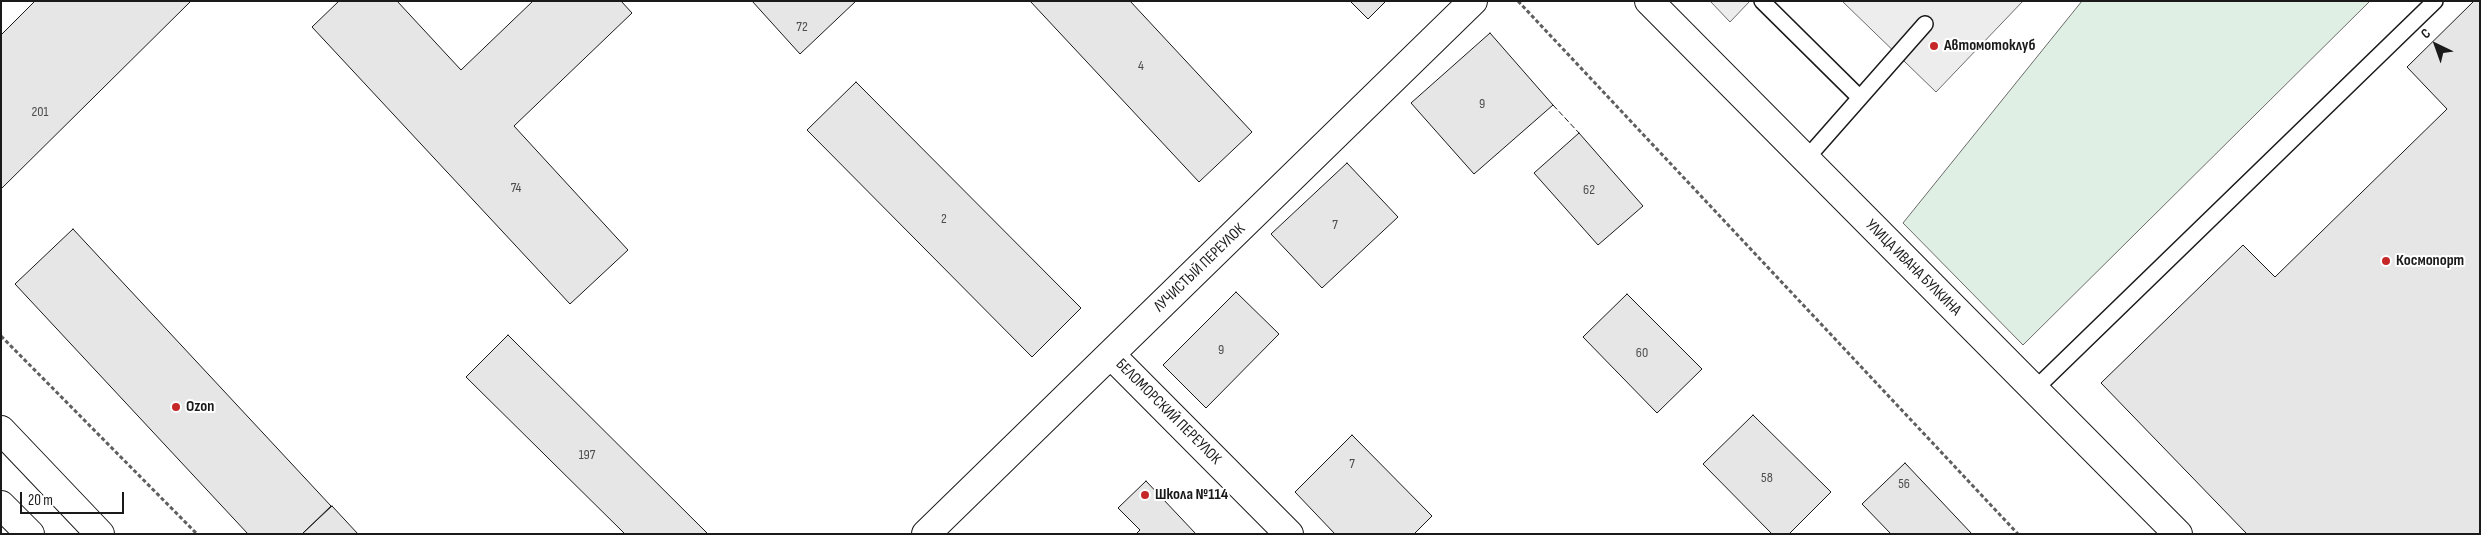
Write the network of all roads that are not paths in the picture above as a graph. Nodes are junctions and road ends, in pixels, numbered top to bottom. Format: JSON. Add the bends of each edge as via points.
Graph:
{"nodes":[{"id":1,"x":1473,"y":1,"type":"edge"},
{"id":2,"x":1649,"y":1,"type":"edge"},
{"id":3,"x":1762,"y":1,"type":"edge"},
{"id":4,"x":2435,"y":1,"type":"edge"},
{"id":5,"x":1925,"y":24,"type":"dead end"},
{"id":6,"x":1860,"y":98,"type":"junction"},
{"id":7,"x":1806,"y":159,"type":"junction"},
{"id":8,"x":1111,"y":355,"type":"junction"},
{"id":9,"x":2034,"y":390,"type":"junction"},
{"id":10,"x":1,"y":430,"type":"edge"},
{"id":11,"x":1,"y":505,"type":"edge"},
{"id":12,"x":30,"y":534,"type":"edge"},
{"id":13,"x":100,"y":534,"type":"edge"},
{"id":14,"x":926,"y":534,"type":"edge"},
{"id":15,"x":1289,"y":534,"type":"edge"},
{"id":16,"x":2178,"y":534,"type":"edge"}],
"edges":[{"from":1,"to":8,"type":"street","name":"ЛУЧИСТЫЙ ПЕРЕУЛОК"},
{"from":2,"to":7,"type":"street","name":"УЛИЦА ИВАНА БУЛКИНА"},
{"from":3,"to":6,"type":"lane"},
{"from":4,"to":9,"type":"lane"},
{"from":5,"to":6,"type":"lane"},
{"from":6,"to":7,"type":"lane"},
{"from":7,"to":9,"type":"street","name":"УЛИЦА ИВАНА БУЛКИНА"},
{"from":8,"to":14,"type":"street","name":"ЛУЧИСТЫЙ ПЕРЕУЛОК"},
{"from":8,"to":15,"type":"street","name":"БЕЛОМОРСКИЙ ПЕРЕУЛОК"},
{"from":9,"to":16,"type":"street","name":"УЛИЦА ИВАНА БУЛКИНА"},
{"from":10,"to":13,"type":"street"},
{"from":11,"to":12,"type":"street"}]}
